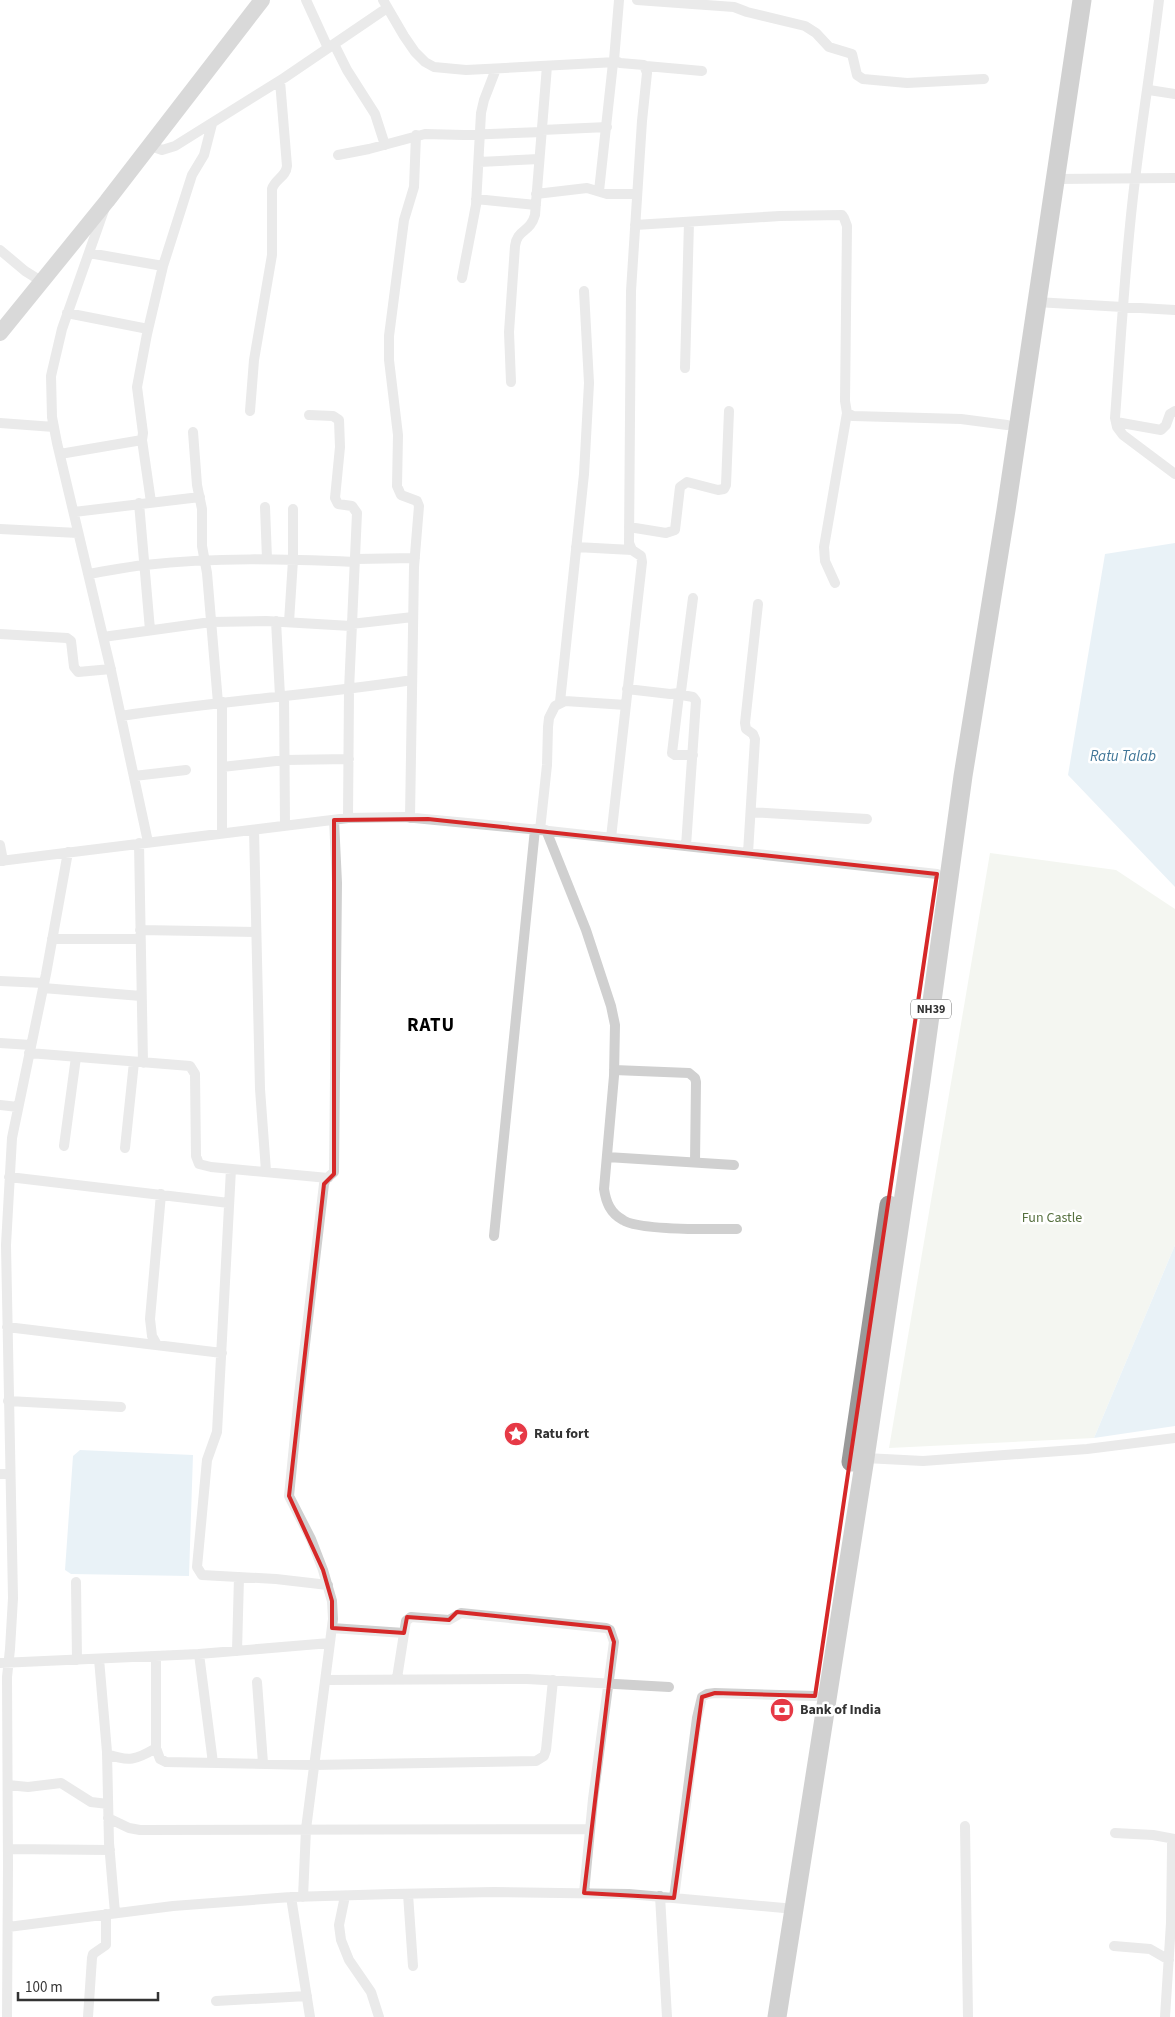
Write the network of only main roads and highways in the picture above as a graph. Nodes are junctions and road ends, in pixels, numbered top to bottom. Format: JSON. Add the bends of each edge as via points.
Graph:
{"nodes":[{"id":1,"x":262,"y":0,"type":"edge"},
{"id":2,"x":1072,"y":0,"type":"edge"},
{"id":3,"x":1082,"y":0,"type":"edge"},
{"id":4,"x":0,"y":333,"type":"edge"},
{"id":5,"x":767,"y":2017,"type":"edge"},
{"id":6,"x":777,"y":2017,"type":"edge"}],
"edges":[{"from":1,"to":4,"type":"main road"},
{"from":2,"to":5,"type":"highway","number":"NH39","via":[[937,874]]},
{"from":3,"to":6,"type":"highway","number":"NH39","via":[[963,776],[865,1458]]}]}
